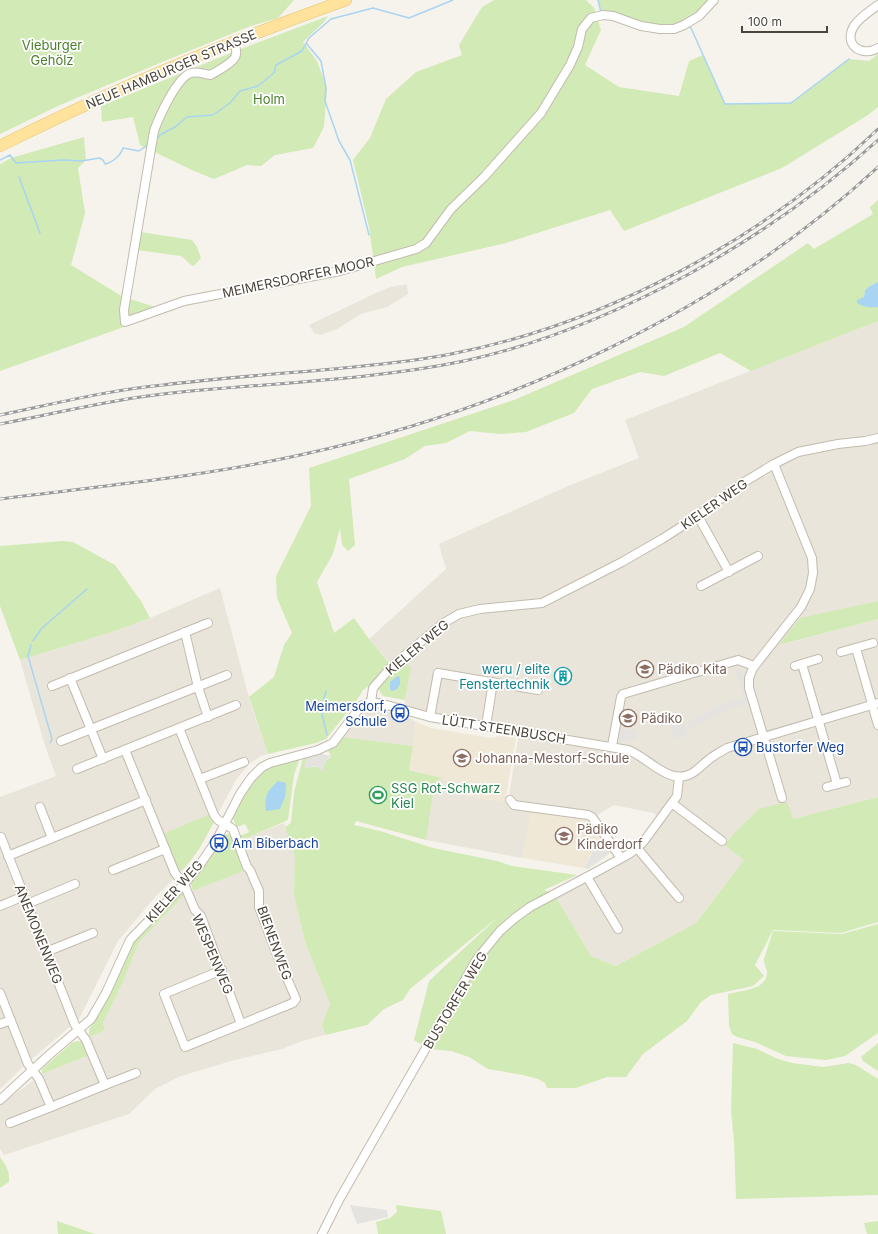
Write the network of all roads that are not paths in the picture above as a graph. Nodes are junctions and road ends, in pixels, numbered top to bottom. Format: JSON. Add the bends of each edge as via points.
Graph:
{"nodes":[{"id":1,"x":346,"y":0,"type":"edge"},
{"id":2,"x":714,"y":0,"type":"edge"},
{"id":3,"x":878,"y":5,"type":"edge"},
{"id":4,"x":234,"y":41,"type":"junction"},
{"id":5,"x":878,"y":48,"type":"edge"},
{"id":6,"x":0,"y":146,"type":"edge"},
{"id":7,"x":878,"y":438,"type":"edge"},
{"id":8,"x":774,"y":464,"type":"junction"},
{"id":9,"x":698,"y":516,"type":"junction"},
{"id":10,"x":758,"y":556,"type":"dead end"},
{"id":11,"x":729,"y":572,"type":"junction"},
{"id":12,"x":701,"y":586,"type":"dead end"},
{"id":13,"x":208,"y":623,"type":"dead end"},
{"id":14,"x":185,"y":632,"type":"junction"},
{"id":15,"x":873,"y":643,"type":"dead end"},
{"id":16,"x":856,"y":648,"type":"junction"},
{"id":17,"x":841,"y":652,"type":"dead end"},
{"id":18,"x":818,"y":659,"type":"dead end"},
{"id":19,"x":754,"y":666,"type":"junction"},
{"id":20,"x":227,"y":675,"type":"dead end"},
{"id":21,"x":70,"y":678,"type":"junction"},
{"id":22,"x":493,"y":682,"type":"junction"},
{"id":23,"x":52,"y":686,"type":"dead end"},
{"id":24,"x":198,"y":687,"type":"junction"},
{"id":25,"x":538,"y":690,"type":"dead end"},
{"id":26,"x":371,"y":702,"type":"junction"},
{"id":27,"x":875,"y":704,"type":"edge"},
{"id":28,"x":236,"y":705,"type":"dead end"},
{"id":29,"x":208,"y":717,"type":"junction"},
{"id":30,"x":430,"y":717,"type":"junction"},
{"id":31,"x":818,"y":720,"type":"junction"},
{"id":32,"x":878,"y":725,"type":"edge"},
{"id":33,"x":486,"y":726,"type":"junction"},
{"id":34,"x":179,"y":728,"type":"junction"},
{"id":35,"x":91,"y":729,"type":"junction"},
{"id":36,"x":764,"y":736,"type":"junction"},
{"id":37,"x":61,"y":741,"type":"dead end"},
{"id":38,"x":612,"y":746,"type":"junction"},
{"id":39,"x":125,"y":750,"type":"junction"},
{"id":40,"x":103,"y":759,"type":"junction"},
{"id":41,"x":244,"y":762,"type":"dead end"},
{"id":42,"x":78,"y":769,"type":"dead end"},
{"id":43,"x":679,"y":777,"type":"junction"},
{"id":44,"x":200,"y":779,"type":"junction"},
{"id":45,"x":846,"y":782,"type":"dead end"},
{"id":46,"x":837,"y":784,"type":"junction"},
{"id":47,"x":828,"y":787,"type":"dead end"},
{"id":48,"x":782,"y":798,"type":"dead end"},
{"id":49,"x":146,"y":800,"type":"junction"},
{"id":50,"x":510,"y":800,"type":"dead end"},
{"id":51,"x":673,"y":804,"type":"junction"},
{"id":52,"x":40,"y":807,"type":"dead end"},
{"id":53,"x":225,"y":824,"type":"junction"},
{"id":54,"x":1,"y":837,"type":"edge"},
{"id":55,"x":52,"y":838,"type":"junction"},
{"id":56,"x":722,"y":842,"type":"dead end"},
{"id":57,"x":637,"y":848,"type":"junction"},
{"id":58,"x":165,"y":849,"type":"junction"},
{"id":59,"x":8,"y":856,"type":"junction"},
{"id":60,"x":621,"y":858,"type":"junction"},
{"id":61,"x":113,"y":870,"type":"dead end"},
{"id":62,"x":587,"y":877,"type":"junction"},
{"id":63,"x":75,"y":884,"type":"dead end"},
{"id":64,"x":184,"y":884,"type":"junction"},
{"id":65,"x":679,"y":898,"type":"dead end"},
{"id":66,"x":26,"y":900,"type":"junction"},
{"id":67,"x":0,"y":906,"type":"edge"},
{"id":68,"x":618,"y":930,"type":"dead end"},
{"id":69,"x":93,"y":932,"type":"dead end"},
{"id":70,"x":46,"y":952,"type":"junction"},
{"id":71,"x":222,"y":970,"type":"junction"},
{"id":72,"x":0,"y":994,"type":"edge"},
{"id":73,"x":11,"y":1020,"type":"junction"},
{"id":74,"x":0,"y":1024,"type":"edge"},
{"id":75,"x":241,"y":1024,"type":"junction"},
{"id":76,"x":79,"y":1030,"type":"junction"},
{"id":77,"x":33,"y":1070,"type":"junction"},
{"id":78,"x":136,"y":1073,"type":"dead end"},
{"id":79,"x":105,"y":1085,"type":"junction"},
{"id":80,"x":0,"y":1100,"type":"edge"},
{"id":81,"x":51,"y":1107,"type":"junction"},
{"id":82,"x":10,"y":1124,"type":"dead end"},
{"id":83,"x":322,"y":1234,"type":"edge"}],
"edges":[{"from":1,"to":4,"type":"main road","name":"NEUE HAMBURGER STRASSE"},
{"from":2,"to":4,"type":"street","name":"MEIMERSDORFER MOOR","via":[[699,16],[674,29],[641,26],[613,16],[591,18],[582,29],[570,65],[541,114],[452,209],[426,243],[416,249],[340,271],[184,301],[125,322],[124,310],[154,131],[161,114],[183,78],[195,72],[210,75],[233,61],[237,56]]},
{"from":3,"to":5,"type":"street","via":[[855,25],[851,34],[854,47],[859,51],[871,52]]},
{"from":4,"to":6,"type":"main road","name":"NEUE HAMBURGER STRASSE","via":[[104,96]]},
{"from":7,"to":8,"type":"street","name":"KIELER WEG","via":[[798,452]]},
{"from":8,"to":9,"type":"street","name":"KIELER WEG","via":[[736,487]]},
{"from":8,"to":19,"type":"street","via":[[812,558],[813,573],[810,589],[801,607]]},
{"from":9,"to":11,"type":"street"},
{"from":9,"to":26,"type":"street","name":"KIELER WEG","via":[[629,558],[542,604],[480,609],[453,617],[392,666],[373,688]]},
{"from":10,"to":11,"type":"street"},
{"from":11,"to":12,"type":"street"},
{"from":13,"to":14,"type":"street"},
{"from":14,"to":21,"type":"street"},
{"from":14,"to":24,"type":"street"},
{"from":15,"to":16,"type":"street"},
{"from":16,"to":17,"type":"street"},
{"from":16,"to":27,"type":"street"},
{"from":18,"to":31,"type":"street","via":[[799,665]]},
{"from":19,"to":36,"type":"street","via":[[749,678],[749,688]]},
{"from":19,"to":38,"type":"street","via":[[738,660],[624,694],[621,697]]},
{"from":20,"to":24,"type":"street"},
{"from":21,"to":23,"type":"street"},
{"from":21,"to":35,"type":"street"},
{"from":22,"to":25,"type":"street"},
{"from":22,"to":30,"type":"street","via":[[438,673]]},
{"from":22,"to":33,"type":"street"},
{"from":24,"to":29,"type":"street"},
{"from":24,"to":35,"type":"street"},
{"from":26,"to":30,"type":"street","name":"LÜTT STEENBUSCH"},
{"from":26,"to":53,"type":"street","name":"KIELER WEG","via":[[361,706],[333,743],[262,767],[240,794]]},
{"from":27,"to":31,"type":"street"},
{"from":27,"to":32,"type":"street"},
{"from":28,"to":29,"type":"street"},
{"from":29,"to":34,"type":"street"},
{"from":30,"to":33,"type":"street","name":"LÜTT STEENBUSCH"},
{"from":31,"to":36,"type":"street"},
{"from":31,"to":46,"type":"street"},
{"from":33,"to":38,"type":"street","name":"LÜTT STEENBUSCH"},
{"from":34,"to":39,"type":"street"},
{"from":34,"to":44,"type":"street","name":"BIENENWEG"},
{"from":35,"to":37,"type":"street"},
{"from":35,"to":40,"type":"street"},
{"from":36,"to":43,"type":"street","via":[[727,748],[695,771]]},
{"from":36,"to":48,"type":"street"},
{"from":38,"to":43,"type":"street","name":"LÜTT STEENBUSCH","via":[[636,753],[665,773]]},
{"from":39,"to":40,"type":"street"},
{"from":39,"to":49,"type":"street"},
{"from":40,"to":42,"type":"street"},
{"from":41,"to":44,"type":"street"},
{"from":43,"to":51,"type":"street","name":"BUSTORFER WEG","via":[[677,796]]},
{"from":44,"to":53,"type":"street","name":"BIENENWEG","via":[[214,816]]},
{"from":45,"to":46,"type":"street"},
{"from":46,"to":47,"type":"street"},
{"from":49,"to":55,"type":"street"},
{"from":49,"to":58,"type":"street"},
{"from":50,"to":60,"type":"street","via":[[514,805],[592,817]]},
{"from":51,"to":56,"type":"street"},
{"from":51,"to":57,"type":"street","name":"BUSTORFER WEG"},
{"from":52,"to":55,"type":"street"},
{"from":53,"to":64,"type":"street","name":"KIELER WEG","via":[[216,841]]},
{"from":53,"to":75,"type":"street","name":"BIENENWEG","via":[[233,829],[259,891],[259,906],[296,999],[293,1003]]},
{"from":54,"to":59,"type":"street","name":"ANEMONENWEG"},
{"from":55,"to":59,"type":"street"},
{"from":57,"to":60,"type":"street","name":"BUSTORFER WEG"},
{"from":57,"to":65,"type":"street"},
{"from":58,"to":61,"type":"street"},
{"from":58,"to":64,"type":"street","via":[[174,873]]},
{"from":59,"to":66,"type":"street","name":"ANEMONENWEG"},
{"from":60,"to":62,"type":"street","name":"BUSTORFER WEG"},
{"from":62,"to":68,"type":"street"},
{"from":62,"to":83,"type":"street","name":"BUSTORFER WEG","via":[[530,907],[496,936],[480,955]]},
{"from":63,"to":66,"type":"street"},
{"from":64,"to":71,"type":"street","name":"WESPENWEG","via":[[195,910],[201,916]]},
{"from":64,"to":76,"type":"street","name":"KIELER WEG","via":[[130,940],[92,1019]]},
{"from":66,"to":67,"type":"street"},
{"from":66,"to":70,"type":"street","name":"ANEMONENWEG"},
{"from":69,"to":70,"type":"street"},
{"from":70,"to":76,"type":"street","name":"ANEMONENWEG"},
{"from":71,"to":75,"type":"street","name":"WESPENWEG"},
{"from":71,"to":75,"type":"street","via":[[164,994],[185,1046]]},
{"from":72,"to":73,"type":"street"},
{"from":73,"to":74,"type":"street"},
{"from":73,"to":77,"type":"street","via":[[28,1064]]},
{"from":76,"to":77,"type":"street","name":"KIELER WEG"},
{"from":76,"to":79,"type":"street","name":"ANEMONENWEG","via":[[86,1040]]},
{"from":77,"to":80,"type":"street","name":"KIELER WEG"},
{"from":77,"to":81,"type":"street"},
{"from":78,"to":79,"type":"street"},
{"from":79,"to":81,"type":"street"},
{"from":81,"to":82,"type":"street"}]}
